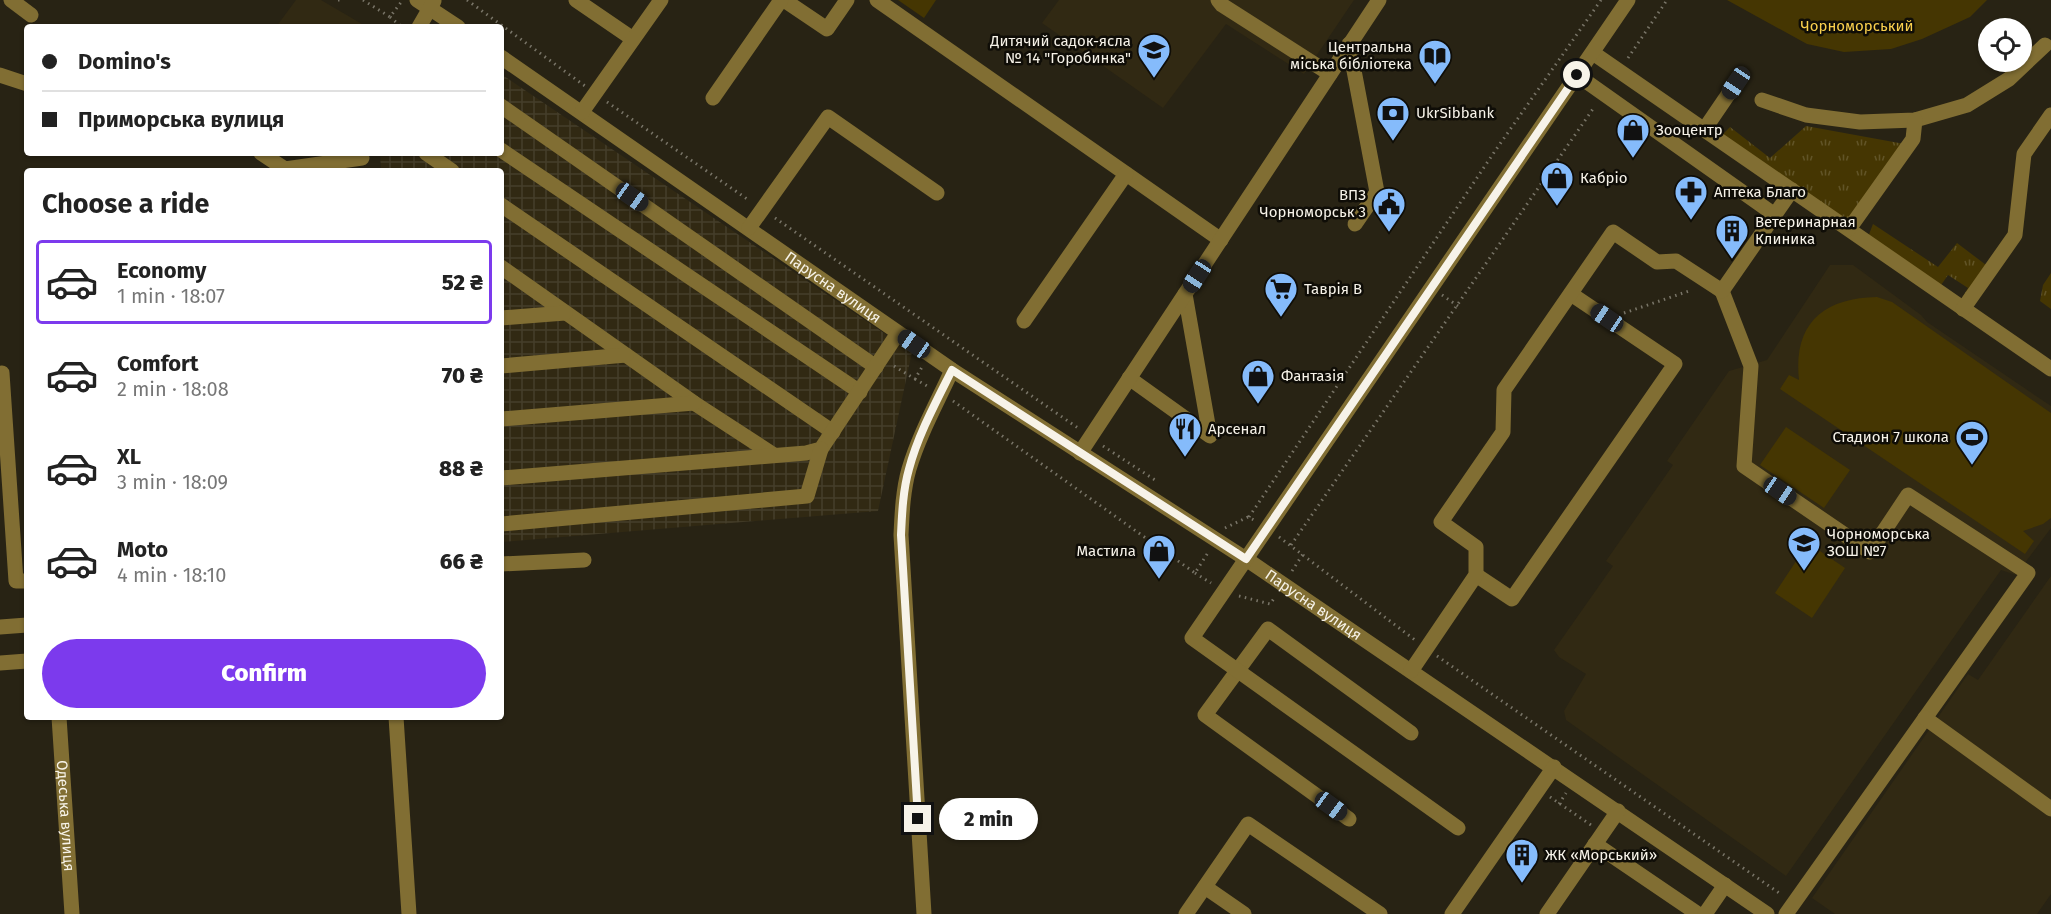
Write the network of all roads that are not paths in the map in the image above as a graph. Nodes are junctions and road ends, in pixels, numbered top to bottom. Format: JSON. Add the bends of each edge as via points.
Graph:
{"nodes":[{"id":1,"x":11,"y":0,"type":"edge"},
{"id":2,"x":576,"y":0,"type":"edge"},
{"id":3,"x":661,"y":0,"type":"edge"},
{"id":4,"x":783,"y":0,"type":"edge"},
{"id":5,"x":847,"y":0,"type":"edge"},
{"id":6,"x":877,"y":0,"type":"edge"},
{"id":7,"x":1218,"y":0,"type":"edge"},
{"id":8,"x":1379,"y":0,"type":"edge"},
{"id":9,"x":1628,"y":0,"type":"edge"},
{"id":10,"x":427,"y":3,"type":"edge"},
{"id":11,"x":31,"y":15,"type":"dead end"},
{"id":12,"x":420,"y":24,"type":"edge"},
{"id":13,"x":454,"y":24,"type":"edge"},
{"id":14,"x":633,"y":39,"type":"junction"},
{"id":15,"x":1349,"y":44,"type":"junction"},
{"id":16,"x":2045,"y":45,"type":"dead end"},
{"id":17,"x":1593,"y":53,"type":"junction"},
{"id":18,"x":504,"y":59,"type":"edge"},
{"id":19,"x":1330,"y":74,"type":"junction"},
{"id":20,"x":0,"y":75,"type":"edge"},
{"id":21,"x":1577,"y":75,"type":"junction"},
{"id":22,"x":24,"y":83,"type":"edge"},
{"id":23,"x":1736,"y":83,"type":"dead end"},
{"id":24,"x":713,"y":98,"type":"dead end"},
{"id":25,"x":1762,"y":100,"type":"dead end"},
{"id":26,"x":504,"y":108,"type":"edge"},
{"id":27,"x":582,"y":112,"type":"junction"},
{"id":28,"x":2051,"y":115,"type":"edge"},
{"id":29,"x":1915,"y":120,"type":"junction"},
{"id":30,"x":1704,"y":130,"type":"junction"},
{"id":31,"x":504,"y":152,"type":"edge"},
{"id":32,"x":266,"y":156,"type":"edge"},
{"id":33,"x":430,"y":156,"type":"edge"},
{"id":34,"x":362,"y":161,"type":"edge"},
{"id":35,"x":284,"y":168,"type":"edge"},
{"id":36,"x":295,"y":168,"type":"edge"},
{"id":37,"x":448,"y":168,"type":"edge"},
{"id":38,"x":1126,"y":174,"type":"junction"},
{"id":39,"x":1792,"y":190,"type":"junction"},
{"id":40,"x":937,"y":193,"type":"dead end"},
{"id":41,"x":504,"y":207,"type":"edge"},
{"id":42,"x":1775,"y":214,"type":"junction"},
{"id":43,"x":1355,"y":224,"type":"dead end"},
{"id":44,"x":749,"y":228,"type":"junction"},
{"id":45,"x":1849,"y":230,"type":"junction"},
{"id":46,"x":1221,"y":240,"type":"junction"},
{"id":47,"x":504,"y":269,"type":"edge"},
{"id":48,"x":1716,"y":287,"type":"junction"},
{"id":49,"x":1185,"y":294,"type":"junction"},
{"id":50,"x":1571,"y":294,"type":"junction"},
{"id":51,"x":1963,"y":309,"type":"junction"},
{"id":52,"x":565,"y":313,"type":"junction"},
{"id":53,"x":504,"y":318,"type":"edge"},
{"id":54,"x":1024,"y":321,"type":"dead end"},
{"id":55,"x":898,"y":333,"type":"junction"},
{"id":56,"x":626,"y":355,"type":"junction"},
{"id":57,"x":504,"y":366,"type":"edge"},
{"id":58,"x":876,"y":367,"type":"junction"},
{"id":59,"x":2051,"y":369,"type":"edge"},
{"id":60,"x":952,"y":370,"type":"junction"},
{"id":61,"x":2,"y":373,"type":"dead end"},
{"id":62,"x":1129,"y":378,"type":"junction"},
{"id":63,"x":860,"y":392,"type":"junction"},
{"id":64,"x":694,"y":403,"type":"junction"},
{"id":65,"x":504,"y":419,"type":"edge"},
{"id":66,"x":833,"y":432,"type":"junction"},
{"id":67,"x":821,"y":449,"type":"junction"},
{"id":68,"x":1080,"y":453,"type":"junction"},
{"id":69,"x":774,"y":455,"type":"junction"},
{"id":70,"x":504,"y":478,"type":"edge"},
{"id":71,"x":504,"y":524,"type":"edge"},
{"id":72,"x":1246,"y":559,"type":"junction"},
{"id":73,"x":584,"y":560,"type":"dead end"},
{"id":74,"x":504,"y":564,"type":"edge"},
{"id":75,"x":1476,"y":575,"type":"junction"},
{"id":76,"x":24,"y":581,"type":"edge"},
{"id":77,"x":24,"y":626,"type":"edge"},
{"id":78,"x":0,"y":627,"type":"edge"},
{"id":79,"x":24,"y":661,"type":"edge"},
{"id":80,"x":0,"y":663,"type":"edge"},
{"id":81,"x":1238,"y":670,"type":"junction"},
{"id":82,"x":1411,"y":671,"type":"junction"},
{"id":83,"x":1925,"y":718,"type":"junction"},
{"id":84,"x":59,"y":720,"type":"edge"},
{"id":85,"x":396,"y":720,"type":"edge"},
{"id":86,"x":1412,"y":733,"type":"dead end"},
{"id":87,"x":1554,"y":767,"type":"junction"},
{"id":88,"x":2051,"y":809,"type":"edge"},
{"id":89,"x":1618,"y":811,"type":"junction"},
{"id":90,"x":1349,"y":819,"type":"dead end"},
{"id":91,"x":1458,"y":828,"type":"dead end"},
{"id":92,"x":1598,"y":838,"type":"junction"},
{"id":93,"x":1725,"y":885,"type":"junction"},
{"id":94,"x":1205,"y":887,"type":"junction"},
{"id":95,"x":1790,"y":908,"type":"edge"},
{"id":96,"x":72,"y":914,"type":"edge"},
{"id":97,"x":409,"y":914,"type":"edge"},
{"id":98,"x":924,"y":914,"type":"edge"},
{"id":99,"x":1186,"y":914,"type":"edge"},
{"id":100,"x":1244,"y":914,"type":"edge"},
{"id":101,"x":1380,"y":914,"type":"edge"},
{"id":102,"x":1452,"y":914,"type":"edge"},
{"id":103,"x":1547,"y":914,"type":"edge"},
{"id":104,"x":1698,"y":914,"type":"edge"},
{"id":105,"x":1705,"y":914,"type":"edge"},
{"id":106,"x":1767,"y":914,"type":"edge"}],
"edges":[{"from":1,"to":11,"type":"street"},
{"from":2,"to":14,"type":"street"},
{"from":3,"to":14,"type":"street"},
{"from":4,"to":5,"type":"street","via":[[827,29]]},
{"from":4,"to":24,"type":"street"},
{"from":6,"to":38,"type":"street"},
{"from":7,"to":19,"type":"street"},
{"from":8,"to":15,"type":"street"},
{"from":9,"to":17,"type":"street"},
{"from":10,"to":12,"type":"street"},
{"from":10,"to":13,"type":"street"},
{"from":14,"to":27,"type":"street"},
{"from":15,"to":19,"type":"street"},
{"from":15,"to":43,"type":"street","via":[[1377,192]]},
{"from":16,"to":29,"type":"street","via":[[2009,79],[1967,105]]},
{"from":17,"to":21,"type":"street"},
{"from":17,"to":30,"type":"street"},
{"from":18,"to":27,"type":"street","name":"Парусна вулиця"},
{"from":19,"to":46,"type":"street"},
{"from":20,"to":22,"type":"street"},
{"from":21,"to":42,"type":"street"},
{"from":21,"to":72,"type":"street"},
{"from":23,"to":30,"type":"street"},
{"from":25,"to":29,"type":"street","via":[[1806,116],[1860,122]]},
{"from":26,"to":58,"type":"street"},
{"from":27,"to":44,"type":"street","name":"Парусна вулиця"},
{"from":28,"to":51,"type":"street","via":[[2024,154],[2015,235]]},
{"from":29,"to":45,"type":"street","via":[[1912,140]]},
{"from":30,"to":39,"type":"street"},
{"from":31,"to":63,"type":"street"},
{"from":32,"to":35,"type":"street"},
{"from":33,"to":37,"type":"street"},
{"from":34,"to":36,"type":"street"},
{"from":38,"to":46,"type":"street"},
{"from":38,"to":54,"type":"street"},
{"from":39,"to":42,"type":"street"},
{"from":39,"to":45,"type":"street"},
{"from":40,"to":44,"type":"street","via":[[828,117]]},
{"from":41,"to":66,"type":"street"},
{"from":42,"to":48,"type":"street"},
{"from":44,"to":55,"type":"street","name":"Парусна вулиця"},
{"from":45,"to":51,"type":"street"},
{"from":46,"to":49,"type":"street"},
{"from":47,"to":52,"type":"street"},
{"from":48,"to":50,"type":"street","via":[[1676,261],[1657,262],[1613,232]]},
{"from":48,"to":83,"type":"street","via":[[1751,366],[1744,466],[1870,552],[1908,495],[2028,573]]},
{"from":49,"to":62,"type":"street"},
{"from":49,"to":62,"type":"street","via":[[1210,436]]},
{"from":50,"to":75,"type":"street","via":[[1504,390],[1503,432],[1441,522],[1476,547]]},
{"from":50,"to":75,"type":"street","via":[[1675,364],[1512,598]]},
{"from":51,"to":59,"type":"street"},
{"from":52,"to":53,"type":"street"},
{"from":52,"to":56,"type":"street"},
{"from":55,"to":58,"type":"street"},
{"from":55,"to":60,"type":"street","name":"Парусна вулиця"},
{"from":56,"to":57,"type":"street"},
{"from":56,"to":64,"type":"street"},
{"from":58,"to":63,"type":"street"},
{"from":60,"to":68,"type":"street","name":"Парусна вулиця"},
{"from":60,"to":98,"type":"street","via":[[917,444],[908,472],[902,525]]},
{"from":61,"to":76,"type":"street","via":[[16,581]]},
{"from":62,"to":68,"type":"street"},
{"from":63,"to":66,"type":"street"},
{"from":64,"to":65,"type":"street"},
{"from":64,"to":69,"type":"street"},
{"from":66,"to":67,"type":"street"},
{"from":67,"to":69,"type":"street"},
{"from":67,"to":71,"type":"street","via":[[807,496]]},
{"from":68,"to":72,"type":"street","name":"Парусна вулиця"},
{"from":69,"to":70,"type":"street"},
{"from":72,"to":81,"type":"street","via":[[1192,638]]},
{"from":72,"to":82,"type":"street","name":"Парусна вулиця"},
{"from":73,"to":74,"type":"street"},
{"from":75,"to":82,"type":"street"},
{"from":77,"to":78,"type":"street"},
{"from":79,"to":80,"type":"street"},
{"from":81,"to":86,"type":"street","via":[[1268,629]]},
{"from":81,"to":90,"type":"street","via":[[1205,715]]},
{"from":81,"to":91,"type":"street"},
{"from":82,"to":87,"type":"street","name":"Парусна вулиця"},
{"from":83,"to":88,"type":"street"},
{"from":83,"to":95,"type":"street"},
{"from":84,"to":96,"type":"street","name":"Одеська вулиця"},
{"from":85,"to":97,"type":"street"},
{"from":87,"to":89,"type":"street","name":"Парусна вулиця"},
{"from":87,"to":102,"type":"street"},
{"from":89,"to":92,"type":"street"},
{"from":89,"to":93,"type":"street","name":"Парусна вулиця"},
{"from":92,"to":103,"type":"street"},
{"from":92,"to":104,"type":"street"},
{"from":93,"to":105,"type":"street"},
{"from":93,"to":106,"type":"street","name":"Парусна вулиця"},
{"from":94,"to":99,"type":"street"},
{"from":94,"to":100,"type":"street"},
{"from":94,"to":101,"type":"street","via":[[1248,824]]}]}
